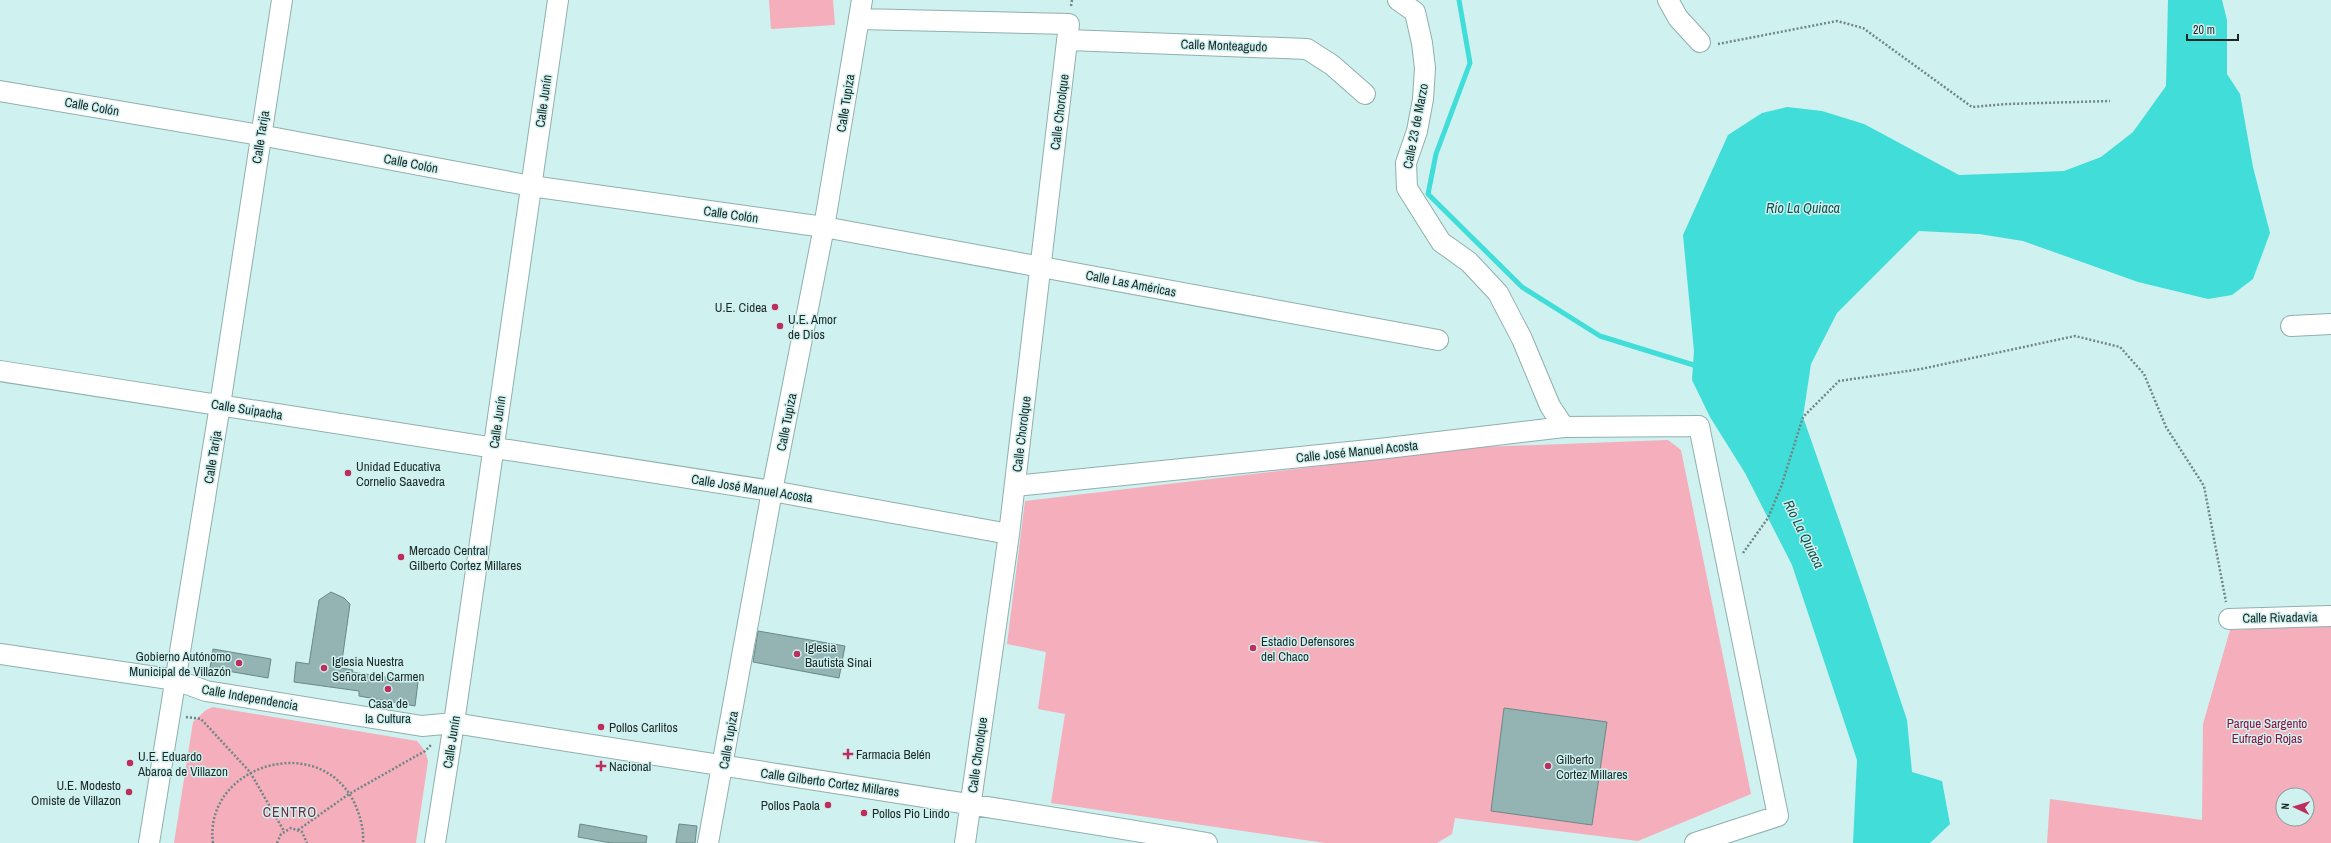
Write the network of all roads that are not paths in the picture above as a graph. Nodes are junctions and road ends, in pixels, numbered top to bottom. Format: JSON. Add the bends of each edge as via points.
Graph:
{"nodes":[{"id":1,"x":282,"y":0,"type":"edge"},
{"id":2,"x":558,"y":0,"type":"edge"},
{"id":3,"x":1398,"y":0,"type":"edge"},
{"id":4,"x":1668,"y":0,"type":"edge"},
{"id":5,"x":861,"y":9,"type":"edge"},
{"id":6,"x":1069,"y":32,"type":"junction"},
{"id":7,"x":1700,"y":42,"type":"road end"},
{"id":8,"x":0,"y":90,"type":"edge"},
{"id":9,"x":1366,"y":94,"type":"dead end"},
{"id":10,"x":260,"y":135,"type":"junction"},
{"id":11,"x":531,"y":186,"type":"junction"},
{"id":12,"x":824,"y":227,"type":"junction"},
{"id":13,"x":1041,"y":266,"type":"junction"},
{"id":14,"x":2331,"y":324,"type":"edge"},
{"id":15,"x":2291,"y":326,"type":"dead end"},
{"id":16,"x":1438,"y":340,"type":"dead end"},
{"id":17,"x":0,"y":371,"type":"edge"},
{"id":18,"x":220,"y":405,"type":"junction"},
{"id":19,"x":1564,"y":427,"type":"junction"},
{"id":20,"x":494,"y":447,"type":"junction"},
{"id":21,"x":1015,"y":486,"type":"junction"},
{"id":22,"x":772,"y":491,"type":"junction"},
{"id":23,"x":1009,"y":534,"type":"junction"},
{"id":24,"x":2331,"y":616,"type":"edge"},
{"id":25,"x":2229,"y":619,"type":"road end"},
{"id":26,"x":0,"y":654,"type":"edge"},
{"id":27,"x":176,"y":680,"type":"junction"},
{"id":28,"x":454,"y":723,"type":"junction"},
{"id":29,"x":724,"y":767,"type":"junction"},
{"id":30,"x":970,"y":803,"type":"junction"},
{"id":31,"x":150,"y":843,"type":"edge"},
{"id":32,"x":435,"y":843,"type":"edge"},
{"id":33,"x":708,"y":843,"type":"edge"},
{"id":34,"x":965,"y":843,"type":"edge"},
{"id":35,"x":1207,"y":843,"type":"edge"},
{"id":36,"x":1695,"y":843,"type":"edge"}],
"edges":[{"from":1,"to":10,"type":"street","name":"Calle Tarija"},
{"from":2,"to":11,"type":"street","name":"Calle Junín"},
{"from":3,"to":19,"type":"street","name":"Calle 23 de Marzo","via":[[1415,12],[1425,68],[1417,131],[1406,163],[1407,188],[1441,242],[1469,262],[1498,292],[1522,339],[1550,406]]},
{"from":4,"to":7,"type":"street","via":[[1678,18]]},
{"from":5,"to":6,"type":"street","name":"Calle Monteagudo"},
{"from":5,"to":12,"type":"street","name":"Calle Tupiza"},
{"from":6,"to":9,"type":"street","name":"Calle Monteagudo","via":[[1307,49],[1332,65]]},
{"from":6,"to":13,"type":"street","name":"Calle Chorolque"},
{"from":8,"to":10,"type":"street","name":"Calle Colón"},
{"from":10,"to":11,"type":"street","name":"Calle Colón"},
{"from":10,"to":18,"type":"street","name":"Calle Tarija"},
{"from":11,"to":12,"type":"street","name":"Calle Colón"},
{"from":11,"to":20,"type":"street","name":"Calle Junín"},
{"from":12,"to":13,"type":"street","name":"Calle Las Américas"},
{"from":12,"to":22,"type":"street","name":"Calle Tupiza"},
{"from":13,"to":16,"type":"street","name":"Calle Las Américas"},
{"from":13,"to":21,"type":"street","name":"Calle Chorolque"},
{"from":14,"to":15,"type":"street"},
{"from":17,"to":18,"type":"street","name":"Calle Suipacha"},
{"from":18,"to":20,"type":"street","name":"Calle Suipacha"},
{"from":18,"to":27,"type":"street","name":"Calle Tarija"},
{"from":19,"to":21,"type":"street","name":"Calle José Manuel Acosta","via":[[1379,449]]},
{"from":19,"to":36,"type":"street","name":"Calle José Manuel Acosta","via":[[1699,426],[1778,816]]},
{"from":20,"to":22,"type":"street","name":"Calle José Manuel Acosta"},
{"from":20,"to":28,"type":"street","name":"Calle Junín"},
{"from":21,"to":23,"type":"street","name":"Calle Chorolque"},
{"from":22,"to":23,"type":"street","name":"Calle José Manuel Acosta"},
{"from":22,"to":29,"type":"street","name":"Calle Tupiza"},
{"from":23,"to":30,"type":"street","name":"Calle Chorolque"},
{"from":24,"to":25,"type":"street","name":"Calle Rivadavia"},
{"from":26,"to":27,"type":"street","name":"Calle Independencia"},
{"from":27,"to":28,"type":"street","name":"Calle Independencia","via":[[206,691],[422,726]]},
{"from":27,"to":31,"type":"street","name":"Calle Tarija"},
{"from":28,"to":29,"type":"street","name":"Calle Gilberto Cortez Millares"},
{"from":28,"to":32,"type":"street","name":"Calle Junín"},
{"from":29,"to":30,"type":"street","name":"Calle Gilberto Cortez Millares"},
{"from":29,"to":33,"type":"street","name":"Calle Tupiza"},
{"from":30,"to":34,"type":"street","name":"Calle Chorolque"},
{"from":30,"to":35,"type":"street","name":"Calle Gilberto Cortez Millares"}]}
